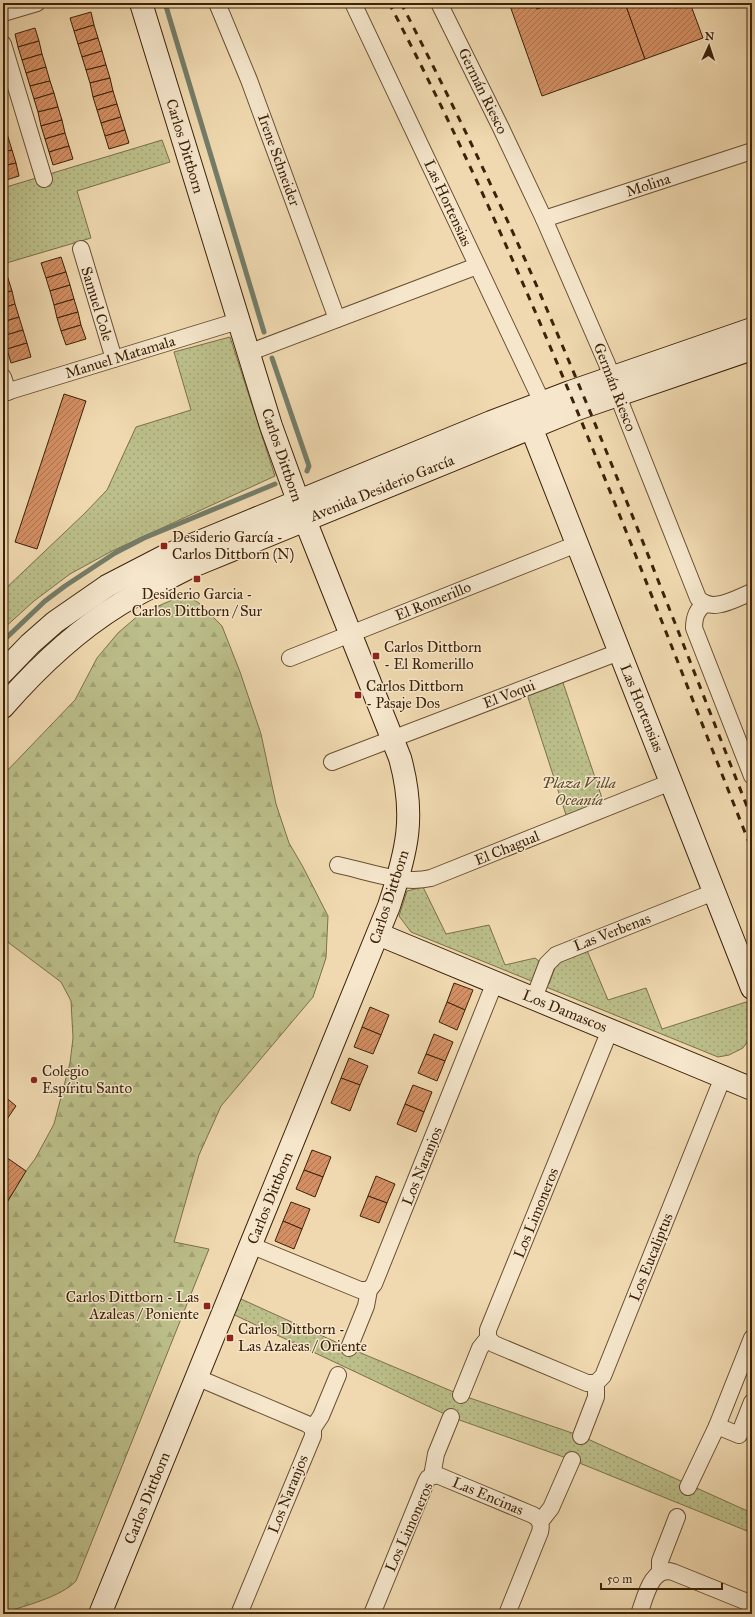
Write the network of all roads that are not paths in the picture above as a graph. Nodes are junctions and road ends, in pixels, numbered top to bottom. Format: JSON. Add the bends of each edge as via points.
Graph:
{"nodes":[{"id":1,"x":37,"y":3,"type":"edge"},
{"id":2,"x":141,"y":3,"type":"edge"},
{"id":3,"x":217,"y":3,"type":"edge"},
{"id":4,"x":353,"y":3,"type":"edge"},
{"id":5,"x":439,"y":3,"type":"edge"},
{"id":6,"x":6,"y":9,"type":"edge"},
{"id":7,"x":3,"y":44,"type":"edge"},
{"id":8,"x":752,"y":151,"type":"edge"},
{"id":9,"x":44,"y":179,"type":"dead end"},
{"id":10,"x":544,"y":219,"type":"junction"},
{"id":11,"x":81,"y":249,"type":"dead end"},
{"id":12,"x":477,"y":266,"type":"junction"},
{"id":13,"x":337,"y":319,"type":"junction"},
{"id":14,"x":238,"y":321,"type":"junction"},
{"id":15,"x":748,"y":340,"type":"edge"},
{"id":16,"x":248,"y":353,"type":"junction"},
{"id":17,"x":114,"y":359,"type":"junction"},
{"id":18,"x":615,"y":386,"type":"junction"},
{"id":19,"x":4,"y":387,"type":"edge"},
{"id":20,"x":542,"y":402,"type":"junction"},
{"id":21,"x":531,"y":427,"type":"junction"},
{"id":22,"x":301,"y":510,"type":"junction"},
{"id":23,"x":577,"y":544,"type":"junction"},
{"id":24,"x":108,"y":586,"type":"junction"},
{"id":25,"x":752,"y":592,"type":"edge"},
{"id":26,"x":705,"y":604,"type":"junction"},
{"id":27,"x":119,"y":605,"type":"junction"},
{"id":28,"x":350,"y":634,"type":"junction"},
{"id":29,"x":620,"y":652,"type":"junction"},
{"id":30,"x":290,"y":658,"type":"dead end"},
{"id":31,"x":3,"y":672,"type":"edge"},
{"id":32,"x":3,"y":707,"type":"edge"},
{"id":33,"x":393,"y":738,"type":"junction"},
{"id":34,"x":332,"y":762,"type":"dead end"},
{"id":35,"x":752,"y":776,"type":"edge"},
{"id":36,"x":671,"y":782,"type":"junction"},
{"id":37,"x":338,"y":865,"type":"dead end"},
{"id":38,"x":398,"y":879,"type":"junction"},
{"id":39,"x":714,"y":892,"type":"junction"},
{"id":40,"x":378,"y":934,"type":"junction"},
{"id":41,"x":495,"y":982,"type":"junction"},
{"id":42,"x":752,"y":988,"type":"edge"},
{"id":43,"x":534,"y":998,"type":"junction"},
{"id":44,"x":610,"y":1030,"type":"junction"},
{"id":45,"x":723,"y":1077,"type":"junction"},
{"id":46,"x":752,"y":1089,"type":"edge"},
{"id":47,"x":250,"y":1245,"type":"junction"},
{"id":48,"x":369,"y":1290,"type":"junction"},
{"id":49,"x":488,"y":1338,"type":"junction"},
{"id":50,"x":752,"y":1338,"type":"edge"},
{"id":51,"x":349,"y":1348,"type":"dead end"},
{"id":52,"x":338,"y":1375,"type":"dead end"},
{"id":53,"x":196,"y":1378,"type":"junction"},
{"id":54,"x":596,"y":1383,"type":"junction"},
{"id":55,"x":461,"y":1395,"type":"dead end"},
{"id":56,"x":752,"y":1402,"type":"edge"},
{"id":57,"x":451,"y":1417,"type":"dead end"},
{"id":58,"x":718,"y":1426,"type":"junction"},
{"id":59,"x":313,"y":1428,"type":"junction"},
{"id":60,"x":581,"y":1436,"type":"dead end"},
{"id":61,"x":572,"y":1460,"type":"dead end"},
{"id":62,"x":432,"y":1476,"type":"junction"},
{"id":63,"x":688,"y":1487,"type":"dead end"},
{"id":64,"x":677,"y":1517,"type":"dead end"},
{"id":65,"x":540,"y":1522,"type":"junction"},
{"id":66,"x":660,"y":1572,"type":"junction"},
{"id":67,"x":752,"y":1604,"type":"edge"},
{"id":68,"x":100,"y":1614,"type":"edge"},
{"id":69,"x":239,"y":1614,"type":"edge"},
{"id":70,"x":372,"y":1614,"type":"edge"},
{"id":71,"x":507,"y":1614,"type":"edge"},
{"id":72,"x":639,"y":1614,"type":"edge"}],
"edges":[{"from":1,"to":6,"type":"street"},
{"from":2,"to":14,"type":"street","name":"Carlos Dittborn"},
{"from":3,"to":13,"type":"street","name":"Irene Schneider","via":[[249,80]]},
{"from":4,"to":12,"type":"street","name":"Las Hortensias"},
{"from":5,"to":10,"type":"street","name":"Germán Riesco"},
{"from":7,"to":9,"type":"street"},
{"from":8,"to":10,"type":"street","name":"Molina"},
{"from":10,"to":18,"type":"street","name":"Germán Riesco"},
{"from":11,"to":17,"type":"street","name":"Samuel Cole"},
{"from":12,"to":13,"type":"street"},
{"from":12,"to":20,"type":"street","name":"Las Hortensias"},
{"from":13,"to":16,"type":"street"},
{"from":14,"to":16,"type":"street","name":"Carlos Dittborn"},
{"from":14,"to":17,"type":"street","name":"Manuel Matamala"},
{"from":15,"to":18,"type":"street","name":"Avenida Desiderio García"},
{"from":16,"to":22,"type":"street","name":"Carlos Dittborn"},
{"from":17,"to":19,"type":"street","name":"Manuel Matamala"},
{"from":18,"to":20,"type":"street","name":"Avenida Desiderio García"},
{"from":18,"to":21,"type":"street","name":"Avenida Desiderio García"},
{"from":18,"to":26,"type":"street","name":"Germán Riesco","via":[[696,593]]},
{"from":20,"to":22,"type":"street","name":"Avenida Desiderio García"},
{"from":21,"to":22,"type":"street","name":"Avenida Desiderio García"},
{"from":21,"to":23,"type":"street","name":"Las Hortensias"},
{"from":22,"to":24,"type":"street","name":"Avenida Desiderio García","via":[[165,556]]},
{"from":22,"to":27,"type":"street","name":"Avenida Desiderio García"},
{"from":22,"to":28,"type":"street","name":"Carlos Dittborn"},
{"from":23,"to":28,"type":"street","name":"El Romerillo"},
{"from":23,"to":29,"type":"street","name":"Las Hortensias"},
{"from":24,"to":27,"type":"street"},
{"from":24,"to":31,"type":"street","name":"Avenida Desiderio García","via":[[55,622]]},
{"from":25,"to":26,"type":"street","via":[[715,606]]},
{"from":26,"to":35,"type":"street","via":[[697,612],[694,628]]},
{"from":27,"to":32,"type":"street","name":"Avenida Desiderio García","via":[[64,645]]},
{"from":28,"to":30,"type":"street","name":"El Romerillo"},
{"from":28,"to":33,"type":"street","name":"Carlos Dittborn"},
{"from":29,"to":33,"type":"street","name":"El Voqui"},
{"from":29,"to":36,"type":"street","name":"Las Hortensias"},
{"from":33,"to":34,"type":"street","name":"El Voqui"},
{"from":33,"to":38,"type":"street","name":"Carlos Dittborn","via":[[404,775],[408,810],[406,845]]},
{"from":36,"to":38,"type":"street","name":"El Chagual","via":[[431,878],[415,881]]},
{"from":36,"to":39,"type":"street","name":"Las Hortensias"},
{"from":37,"to":38,"type":"street","name":"El Chagual"},
{"from":38,"to":40,"type":"street","name":"Carlos Dittborn"},
{"from":39,"to":42,"type":"street","name":"Las Hortensias"},
{"from":39,"to":43,"type":"street","name":"Las Verbenas","via":[[552,957]]},
{"from":40,"to":41,"type":"street","name":"Los Damascos"},
{"from":40,"to":47,"type":"street","name":"Carlos Dittborn"},
{"from":41,"to":43,"type":"street","name":"Los Damascos"},
{"from":41,"to":48,"type":"street","name":"Los Naranjos","via":[[374,1284]]},
{"from":43,"to":44,"type":"street","name":"Los Damascos"},
{"from":44,"to":45,"type":"street","name":"Los Damascos"},
{"from":44,"to":49,"type":"street","name":"Los Limoneros","via":[[488,1330]]},
{"from":45,"to":46,"type":"street","name":"Los Damascos"},
{"from":45,"to":54,"type":"street","name":"Los Eucaliptus","via":[[603,1376]]},
{"from":47,"to":48,"type":"street","via":[[360,1290]]},
{"from":47,"to":53,"type":"street","name":"Carlos Dittborn"},
{"from":48,"to":51,"type":"street","name":"Los Naranjos","via":[[366,1306]]},
{"from":49,"to":54,"type":"street","via":[[494,1344],[591,1384]]},
{"from":49,"to":55,"type":"street","name":"Los Limoneros","via":[[480,1348]]},
{"from":50,"to":58,"type":"street"},
{"from":52,"to":59,"type":"street","name":"Los Naranjos","via":[[321,1416]]},
{"from":53,"to":59,"type":"street"},
{"from":53,"to":68,"type":"street","name":"Carlos Dittborn"},
{"from":54,"to":60,"type":"street","name":"Los Eucaliptus","via":[[596,1397]]},
{"from":56,"to":58,"type":"street","via":[[739,1435]]},
{"from":57,"to":62,"type":"street","name":"Los Limoneros","via":[[436,1454]]},
{"from":58,"to":63,"type":"street"},
{"from":59,"to":69,"type":"street","name":"Los Naranjos","via":[[313,1436]]},
{"from":61,"to":65,"type":"street","via":[[551,1508]]},
{"from":62,"to":65,"type":"street","name":"Las Encinas","via":[[442,1476],[533,1515]]},
{"from":62,"to":70,"type":"street","name":"Los Limoneros","via":[[426,1482]]},
{"from":64,"to":66,"type":"street","via":[[660,1560]]},
{"from":65,"to":71,"type":"street","via":[[540,1532]]},
{"from":66,"to":67,"type":"street","via":[[673,1572]]},
{"from":66,"to":72,"type":"street","via":[[654,1577]]}]}
